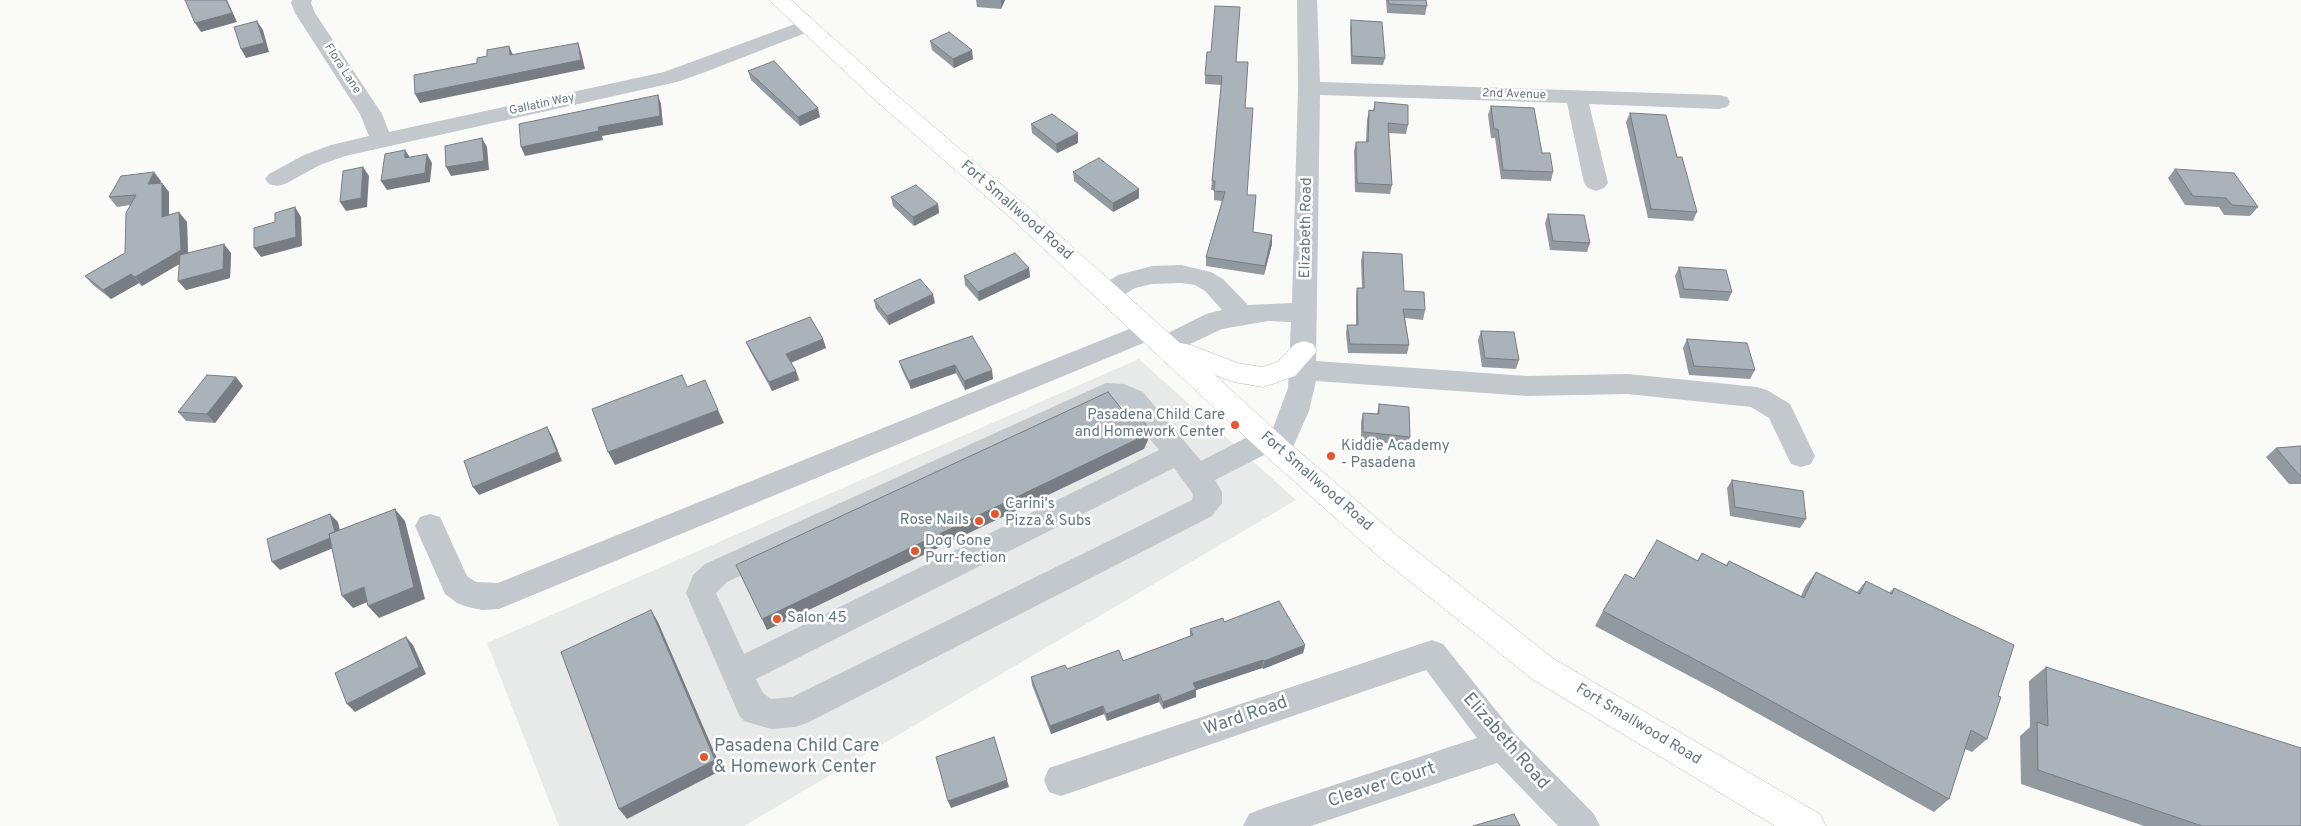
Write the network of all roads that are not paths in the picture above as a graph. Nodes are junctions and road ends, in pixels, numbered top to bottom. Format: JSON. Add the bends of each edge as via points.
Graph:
{"nodes":[{"id":1,"x":280,"y":0,"type":"edge"},
{"id":2,"x":779,"y":0,"type":"edge"},
{"id":3,"x":1307,"y":0,"type":"edge"},
{"id":4,"x":302,"y":2,"type":"edge"},
{"id":5,"x":806,"y":26,"type":"junction"},
{"id":6,"x":1309,"y":88,"type":"junction"},
{"id":7,"x":1576,"y":97,"type":"junction"},
{"id":8,"x":1719,"y":102,"type":"dead end"},
{"id":9,"x":381,"y":139,"type":"junction"},
{"id":10,"x":277,"y":179,"type":"dead end"},
{"id":11,"x":1596,"y":183,"type":"dead end"},
{"id":12,"x":1108,"y":293,"type":"junction"},
{"id":13,"x":1305,"y":312,"type":"junction"},
{"id":14,"x":1242,"y":315,"type":"junction"},
{"id":15,"x":1158,"y":338,"type":"junction"},
{"id":16,"x":1304,"y":361,"type":"junction"},
{"id":17,"x":1272,"y":445,"type":"junction"},
{"id":18,"x":1178,"y":453,"type":"junction"},
{"id":19,"x":1802,"y":456,"type":"dead end"},
{"id":20,"x":1197,"y":476,"type":"junction"},
{"id":21,"x":430,"y":526,"type":"dead end"},
{"id":22,"x":1432,"y":654,"type":"joint"},
{"id":23,"x":737,"y":673,"type":"junction"},
{"id":24,"x":1503,"y":745,"type":"junction"},
{"id":25,"x":1061,"y":780,"type":"dead end"},
{"id":26,"x":1261,"y":826,"type":"edge"},
{"id":27,"x":1582,"y":826,"type":"edge"},
{"id":28,"x":1808,"y":826,"type":"edge"}],
"edges":[{"from":1,"to":4,"type":"street"},
{"from":2,"to":5,"type":"main road","name":"Fort Smallwood Road"},
{"from":3,"to":6,"type":"street","name":"Elizabeth Road"},
{"from":4,"to":9,"type":"street","name":"Flora Lane","via":[[371,114]]},
{"from":5,"to":9,"type":"street","name":"Gallatin Way","via":[[669,77]]},
{"from":5,"to":12,"type":"main road","name":"Fort Smallwood Road"},
{"from":6,"to":7,"type":"street","name":"2nd Avenue"},
{"from":6,"to":13,"type":"street","name":"Elizabeth Road"},
{"from":7,"to":8,"type":"street","name":"2nd Avenue"},
{"from":7,"to":11,"type":"street"},
{"from":9,"to":10,"type":"street","name":"Gallatin Way","via":[[312,160]]},
{"from":12,"to":14,"type":"street","via":[[1127,281],[1152,275],[1181,274],[1202,278],[1214,285]]},
{"from":12,"to":15,"type":"main road","name":"Fort Smallwood Road"},
{"from":13,"to":14,"type":"street"},
{"from":13,"to":16,"type":"street","name":"Elizabeth Road"},
{"from":14,"to":15,"type":"street"},
{"from":15,"to":16,"type":"main road","via":[[1234,372],[1263,377]]},
{"from":15,"to":17,"type":"main road","name":"Fort Smallwood Road"},
{"from":15,"to":21,"type":"street","via":[[500,596],[468,594],[456,586]]},
{"from":16,"to":17,"type":"street","name":"Elizabeth Road","via":[[1302,388],[1295,411]]},
{"from":16,"to":19,"type":"street","via":[[1527,386],[1628,384],[1757,397],[1780,410]]},
{"from":17,"to":20,"type":"street"},
{"from":17,"to":28,"type":"main road","name":"Fort Smallwood Road","via":[[1389,547],[1543,669]]},
{"from":18,"to":20,"type":"street"},
{"from":18,"to":23,"type":"street"},
{"from":18,"to":23,"type":"street","via":[[1133,399],[1124,394],[1106,393],[716,573],[704,584],[701,593]]},
{"from":20,"to":23,"type":"street","via":[[1208,492],[1207,503],[1202,508],[795,712],[771,714],[756,710]]},
{"from":22,"to":24,"type":"street","name":"Elizabeth Road"},
{"from":22,"to":25,"type":"street","name":"Ward Road"},
{"from":24,"to":26,"type":"street","name":"Cleaver Court"},
{"from":24,"to":27,"type":"street","name":"Elizabeth Road"}]}
